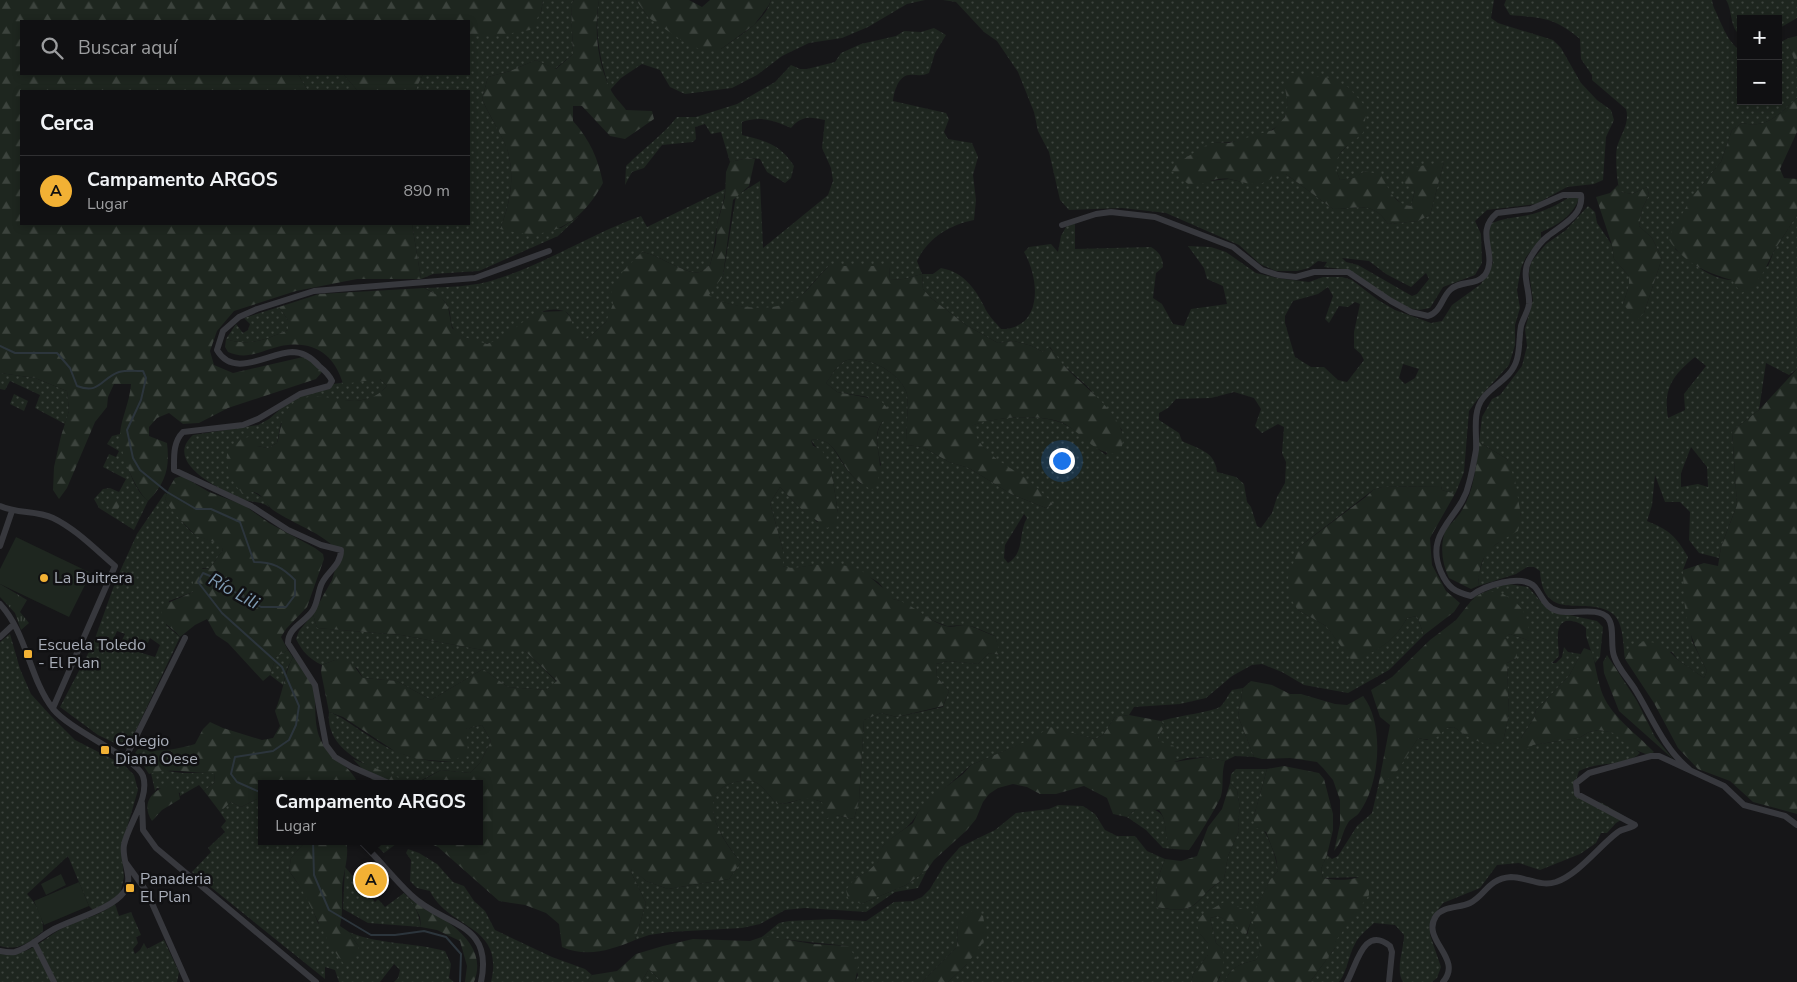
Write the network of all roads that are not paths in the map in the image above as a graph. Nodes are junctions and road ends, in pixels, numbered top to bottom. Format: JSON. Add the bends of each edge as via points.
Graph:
{"nodes":[{"id":1,"x":1062,"y":225,"type":"dead end"},
{"id":2,"x":549,"y":251,"type":"dead end"},
{"id":3,"x":0,"y":506,"type":"edge"},
{"id":4,"x":12,"y":511,"type":"junction"},
{"id":5,"x":0,"y":546,"type":"edge"},
{"id":6,"x":0,"y":604,"type":"edge"},
{"id":7,"x":14,"y":625,"type":"junction"},
{"id":8,"x":0,"y":637,"type":"edge"},
{"id":9,"x":185,"y":638,"type":"dead end"},
{"id":10,"x":53,"y":708,"type":"junction"},
{"id":11,"x":125,"y":759,"type":"junction"},
{"id":12,"x":1688,"y":770,"type":"junction"},
{"id":13,"x":381,"y":780,"type":"edge"},
{"id":14,"x":142,"y":794,"type":"junction"},
{"id":15,"x":1797,"y":825,"type":"edge"},
{"id":16,"x":364,"y":845,"type":"edge"},
{"id":17,"x":126,"y":862,"type":"junction"},
{"id":18,"x":34,"y":942,"type":"junction"},
{"id":19,"x":0,"y":951,"type":"edge"},
{"id":20,"x":54,"y":982,"type":"edge"},
{"id":21,"x":187,"y":982,"type":"edge"},
{"id":22,"x":316,"y":982,"type":"edge"},
{"id":23,"x":481,"y":982,"type":"edge"},
{"id":24,"x":1347,"y":982,"type":"edge"},
{"id":25,"x":1389,"y":982,"type":"edge"},
{"id":26,"x":1443,"y":982,"type":"edge"}],
"edges":[{"from":1,"to":12,"type":"street","via":[[1111,212],[1155,217],[1233,247],[1262,270],[1278,275],[1296,277],[1314,272],[1348,272],[1397,305],[1428,316],[1439,308],[1450,290],[1483,277],[1490,260],[1486,226],[1497,213],[1531,210],[1563,195],[1581,195],[1577,214],[1543,240],[1528,261],[1529,303],[1521,326],[1517,362],[1512,372],[1483,398],[1478,410],[1476,449],[1469,485],[1460,506],[1445,522],[1437,540],[1439,566],[1449,586],[1460,594],[1471,596],[1505,582],[1524,581],[1535,587],[1543,602],[1555,610],[1574,614],[1593,611],[1608,618],[1611,647],[1617,664],[1660,735]]},
{"from":2,"to":13,"type":"street","via":[[474,278],[314,292],[239,317],[223,331],[218,342],[217,350],[228,362],[239,364],[293,352],[304,354],[332,380],[329,386],[300,394],[243,425],[183,432],[174,449],[174,470],[251,506],[288,530],[320,545],[341,550],[338,562],[322,582],[314,608],[291,631],[288,643],[315,685],[326,746],[335,757]]},
{"from":3,"to":4,"type":"street"},
{"from":4,"to":5,"type":"street"},
{"from":4,"to":10,"type":"street","via":[[53,518],[115,566]]},
{"from":6,"to":7,"type":"street"},
{"from":7,"to":8,"type":"street"},
{"from":7,"to":10,"type":"street"},
{"from":9,"to":11,"type":"street"},
{"from":10,"to":11,"type":"street","via":[[79,731]]},
{"from":11,"to":14,"type":"street","via":[[142,774]]},
{"from":12,"to":15,"type":"street","via":[[1724,786],[1744,805],[1785,816]]},
{"from":12,"to":26,"type":"street","via":[[1659,756],[1651,756],[1589,772],[1582,777],[1576,783],[1577,794],[1635,825],[1619,831],[1557,882],[1505,878],[1484,889],[1470,903],[1441,911],[1434,918],[1433,928],[1435,938],[1449,960],[1450,968]]},
{"from":14,"to":17,"type":"street","via":[[124,845]]},
{"from":14,"to":22,"type":"street","via":[[141,819],[148,840]]},
{"from":16,"to":23,"type":"street","via":[[412,896],[470,933],[480,944],[485,957]]},
{"from":17,"to":18,"type":"street","via":[[129,879],[123,894]]},
{"from":17,"to":21,"type":"street","via":[[147,892]]},
{"from":18,"to":19,"type":"street","via":[[14,952]]},
{"from":18,"to":20,"type":"street"},
{"from":24,"to":25,"type":"street","via":[[1363,948],[1369,941],[1377,939],[1390,946],[1392,952]]}]}
